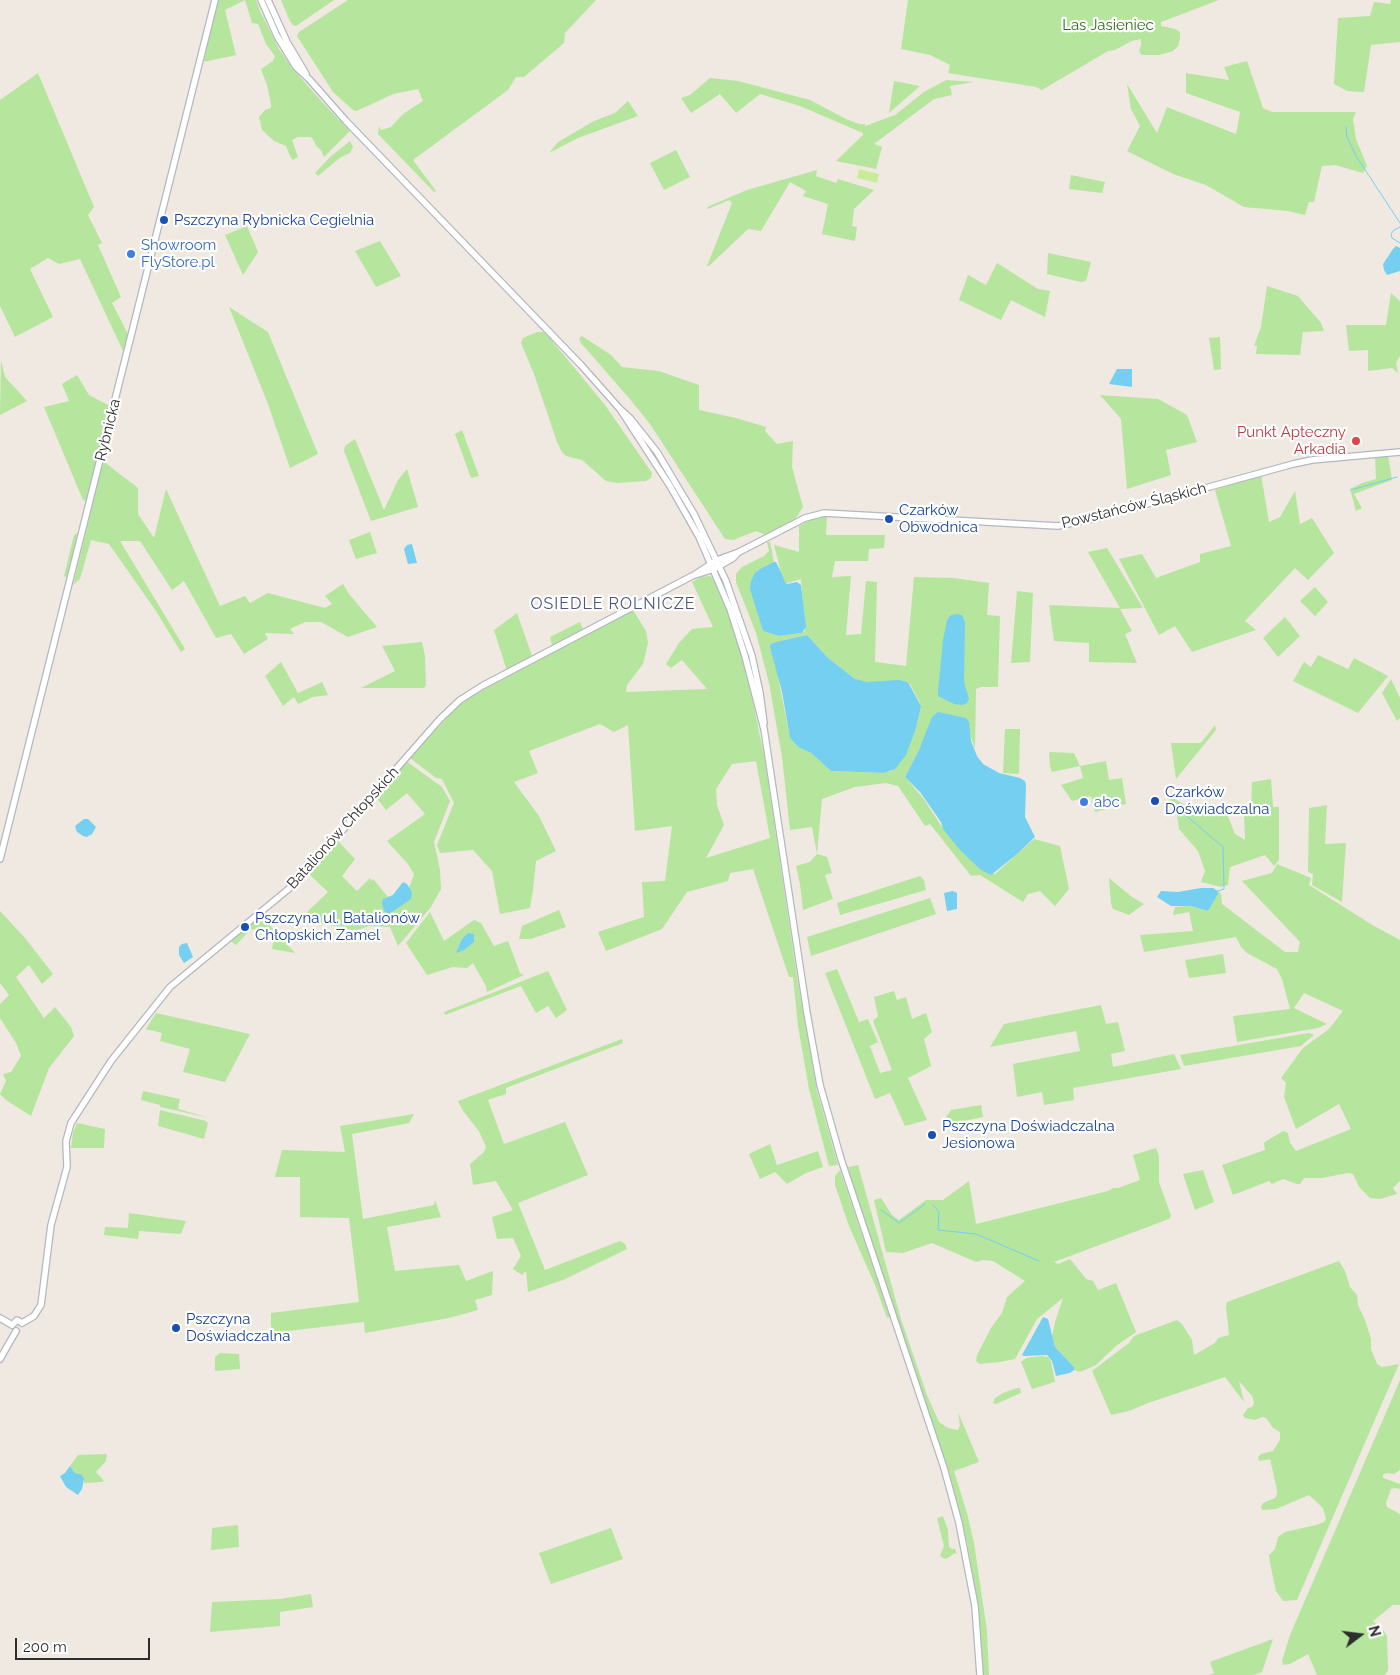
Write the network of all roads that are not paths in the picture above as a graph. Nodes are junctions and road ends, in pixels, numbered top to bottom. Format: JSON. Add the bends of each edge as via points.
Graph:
{"nodes":[{"id":1,"x":215,"y":0,"type":"edge"},
{"id":2,"x":261,"y":0,"type":"edge"},
{"id":3,"x":268,"y":0,"type":"edge"},
{"id":4,"x":309,"y":79,"type":"junction"},
{"id":5,"x":1400,"y":452,"type":"edge"},
{"id":6,"x":804,"y":518,"type":"joint"},
{"id":7,"x":716,"y":565,"type":"junction"},
{"id":8,"x":0,"y":859,"type":"edge"},
{"id":9,"x":0,"y":1318,"type":"edge"},
{"id":10,"x":22,"y":1323,"type":"junction"},
{"id":11,"x":12,"y":1325,"type":"junction"},
{"id":12,"x":16,"y":1332,"type":"junction"},
{"id":13,"x":0,"y":1359,"type":"edge"},
{"id":14,"x":980,"y":1675,"type":"edge"}],
"edges":[{"from":1,"to":8,"type":"main road","name":"Rybnicka"},
{"from":2,"to":4,"type":"main road","via":[[286,52]]},
{"from":3,"to":4,"type":"main road"},
{"from":4,"to":7,"type":"main road","via":[[630,418],[667,468],[694,514]]},
{"from":5,"to":6,"type":"main road","name":"Powstańców Śląskich","via":[[1293,464],[1058,526],[832,513]]},
{"from":6,"to":7,"type":"main road","name":"Batalionów Chłopskich"},
{"from":7,"to":10,"type":"main road","name":"Batalionów Chłopskich","via":[[460,700],[297,882],[170,987],[111,1061],[71,1123],[66,1140],[67,1167],[51,1225],[41,1305],[34,1316]]},
{"from":7,"to":14,"type":"main road","via":[[764,729],[820,1085],[841,1160],[959,1523],[975,1606]]},
{"from":9,"to":11,"type":"main road"},
{"from":10,"to":11,"type":"main road","via":[[16,1320]]},
{"from":10,"to":12,"type":"main road","name":"Batalionów Chłopskich","via":[[22,1330]]},
{"from":11,"to":12,"type":"main road"},
{"from":12,"to":13,"type":"main road"}]}
